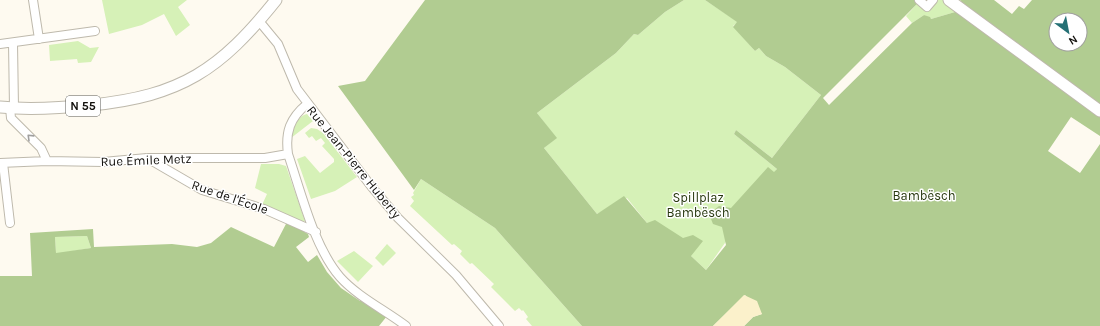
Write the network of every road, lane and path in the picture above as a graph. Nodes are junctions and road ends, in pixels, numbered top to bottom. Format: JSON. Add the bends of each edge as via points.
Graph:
{"nodes":[{"id":1,"x":33,"y":0,"type":"edge"},
{"id":2,"x":276,"y":0,"type":"edge"},
{"id":3,"x":919,"y":0,"type":"edge"},
{"id":4,"x":933,"y":0,"type":"edge"},
{"id":5,"x":949,"y":0,"type":"edge"},
{"id":6,"x":259,"y":21,"type":"junction"},
{"id":7,"x":94,"y":30,"type":"dead end"},
{"id":8,"x":39,"y":39,"type":"junction"},
{"id":9,"x":13,"y":43,"type":"junction"},
{"id":10,"x":0,"y":44,"type":"edge"},
{"id":11,"x":307,"y":104,"type":"junction"},
{"id":12,"x":8,"y":107,"type":"edge"},
{"id":13,"x":1100,"y":111,"type":"edge"},
{"id":14,"x":288,"y":154,"type":"junction"},
{"id":15,"x":146,"y":158,"type":"junction"},
{"id":16,"x":47,"y":161,"type":"junction"},
{"id":17,"x":2,"y":163,"type":"edge"},
{"id":18,"x":10,"y":223,"type":"dead end"},
{"id":19,"x":316,"y":232,"type":"junction"},
{"id":20,"x":406,"y":326,"type":"edge"},
{"id":21,"x":499,"y":326,"type":"edge"}],
"edges":[{"from":1,"to":8,"type":"street"},
{"from":2,"to":6,"type":"main road","number":"N 55"},
{"from":3,"to":4,"type":"street","via":[[927,7]]},
{"from":5,"to":13,"type":"main road"},
{"from":6,"to":11,"type":"street","name":"Rue Jean-Pierre Huberty","via":[[278,44],[297,89]]},
{"from":6,"to":12,"type":"main road","number":"N 55","via":[[218,62],[188,81],[155,94],[120,102],[70,107]]},
{"from":7,"to":8,"type":"street"},
{"from":8,"to":9,"type":"street"},
{"from":9,"to":10,"type":"street"},
{"from":9,"to":12,"type":"street"},
{"from":11,"to":14,"type":"street","via":[[292,120],[287,134]]},
{"from":11,"to":21,"type":"street","name":"Rue Jean-Pierre Huberty","via":[[382,199],[452,270]]},
{"from":16,"to":12,"type":"street","one_way":true,"via":[[41,148],[11,118]]},
{"from":14,"to":15,"type":"street","name":"Rue Émile Metz","via":[[266,158]]},
{"from":14,"to":19,"type":"street"},
{"from":15,"to":16,"type":"street","name":"Rue Émile Metz","via":[[103,162]]},
{"from":15,"to":19,"type":"street","name":"Rue de l'École","via":[[202,190],[264,209]]},
{"from":16,"to":17,"type":"street","name":"Rue Émile Metz"},
{"from":17,"to":18,"type":"street","name":"Rue Émile Metz"},
{"from":19,"to":20,"type":"street","via":[[329,262],[341,277]]}]}
